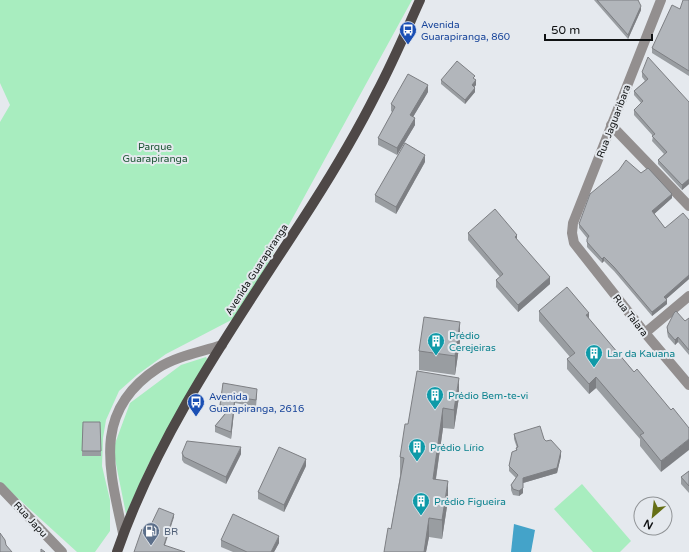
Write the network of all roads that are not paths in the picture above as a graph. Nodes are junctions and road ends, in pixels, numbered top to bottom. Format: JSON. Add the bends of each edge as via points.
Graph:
{"nodes":[{"id":1,"x":420,"y":0,"type":"edge"},
{"id":2,"x":660,"y":1,"type":"edge"},
{"id":3,"x":611,"y":125,"type":"junction"},
{"id":4,"x":689,"y":206,"type":"edge"},
{"id":5,"x":574,"y":243,"type":"joint"},
{"id":6,"x":689,"y":296,"type":"edge"},
{"id":7,"x":645,"y":333,"type":"junction"},
{"id":8,"x":222,"y":345,"type":"junction"},
{"id":9,"x":689,"y":385,"type":"edge"},
{"id":10,"x":0,"y":487,"type":"edge"},
{"id":11,"x":123,"y":533,"type":"junction"},
{"id":12,"x":62,"y":552,"type":"edge"},
{"id":13,"x":117,"y":552,"type":"edge"}],
"edges":[{"from":1,"to":8,"type":"main road","name":"Avenida Guarapiranga","via":[[370,106],[312,205]]},
{"from":2,"to":3,"type":"street","name":"Rua Jaguaribara"},
{"from":3,"to":4,"type":"street"},
{"from":3,"to":5,"type":"street","name":"Rua Jaguaribara","via":[[573,223]]},
{"from":5,"to":7,"type":"street","name":"Rua Talara"},
{"from":6,"to":7,"type":"street"},
{"from":7,"to":9,"type":"street","name":"Rua Talara"},
{"from":8,"to":11,"type":"main road","name":"Avenida Guarapiranga","via":[[164,447]]},
{"from":8,"to":11,"type":"street","via":[[159,367],[139,383],[123,401],[111,430],[110,458]]},
{"from":10,"to":12,"type":"street","name":"Rua Japu"},
{"from":11,"to":13,"type":"main road","name":"Avenida Guarapiranga"}]}
